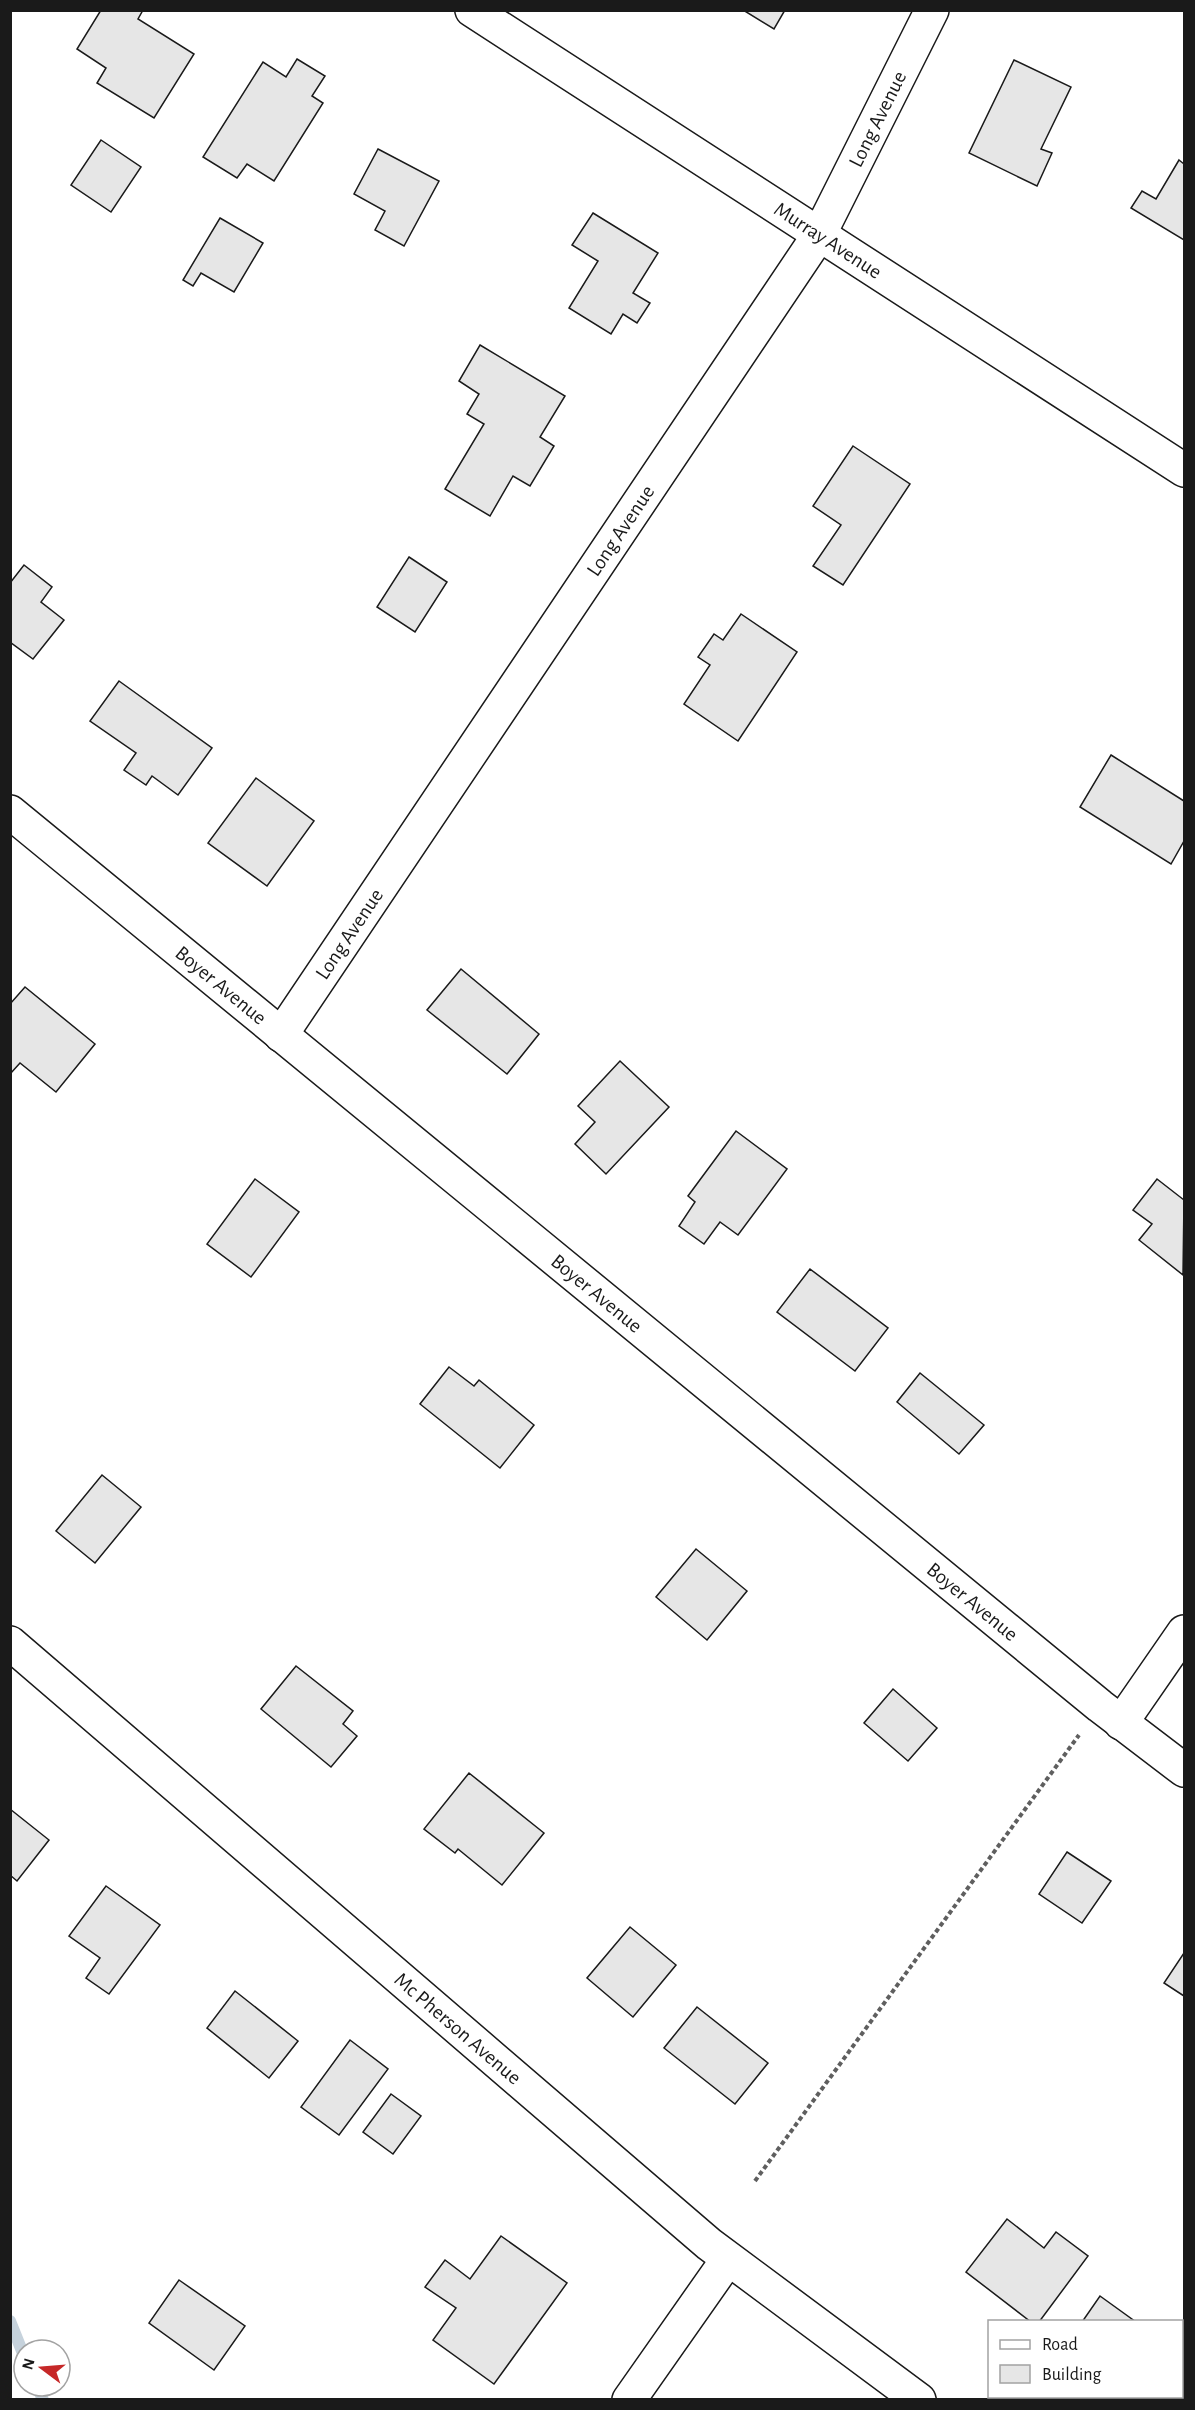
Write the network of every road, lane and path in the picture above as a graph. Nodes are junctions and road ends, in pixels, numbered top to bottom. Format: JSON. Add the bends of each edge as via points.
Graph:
{"nodes":[{"id":1,"x":472,"y":10,"type":"edge"},
{"id":2,"x":932,"y":10,"type":"edge"},
{"id":3,"x":819,"y":235,"type":"junction"},
{"id":4,"x":1185,"y":470,"type":"edge"},
{"id":5,"x":10,"y":812,"type":"edge"},
{"id":6,"x":281,"y":1035,"type":"junction"},
{"id":7,"x":1185,"y":1632,"type":"edge"},
{"id":8,"x":10,"y":1642,"type":"edge"},
{"id":9,"x":1111,"y":1714,"type":"junction"},
{"id":10,"x":1185,"y":1770,"type":"edge"},
{"id":11,"x":755,"y":2181,"type":"dead end"},
{"id":12,"x":728,"y":2259,"type":"junction"},
{"id":13,"x":629,"y":2400,"type":"edge"},
{"id":14,"x":919,"y":2400,"type":"edge"}],
"edges":[{"from":1,"to":3,"type":"street","name":"Murray Avenue"},
{"from":2,"to":3,"type":"street","name":"Long Avenue"},
{"from":3,"to":4,"type":"street","name":"Murray Avenue"},
{"from":3,"to":6,"type":"street","name":"Long Avenue"},
{"from":5,"to":6,"type":"street","name":"Boyer Avenue"},
{"from":6,"to":9,"type":"street","name":"Boyer Avenue"},
{"from":7,"to":9,"type":"street"},
{"from":8,"to":12,"type":"street","name":"Mc Pherson Avenue"},
{"from":9,"to":10,"type":"street","name":"Boyer Avenue"},
{"from":9,"to":11,"type":"path"},
{"from":12,"to":13,"type":"street"},
{"from":12,"to":14,"type":"street","name":"Mc Pherson Avenue"}]}
